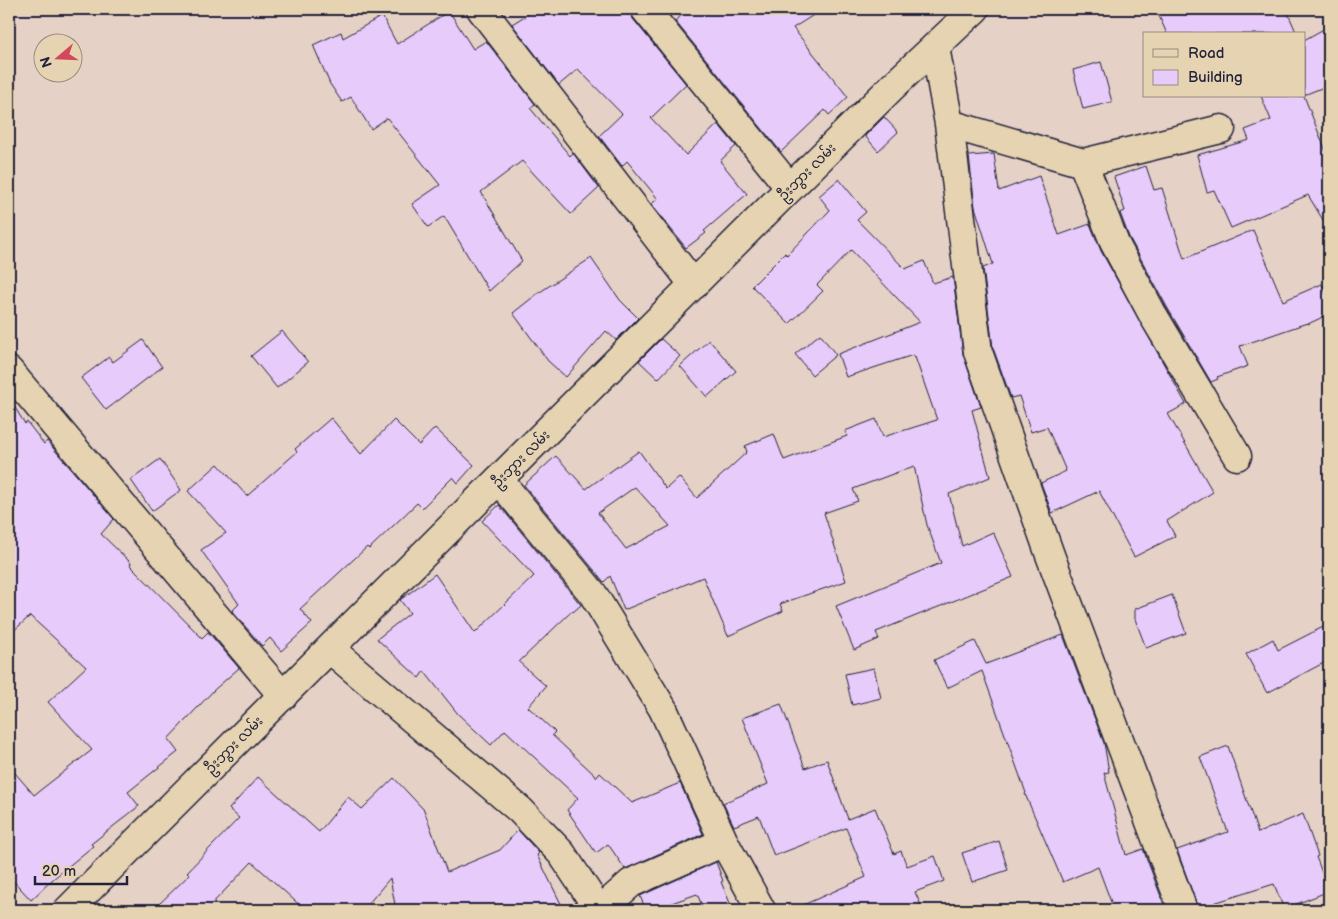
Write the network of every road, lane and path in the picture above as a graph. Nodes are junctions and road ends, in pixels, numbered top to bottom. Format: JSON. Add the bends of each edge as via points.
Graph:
{"nodes":[{"id":1,"x":481,"y":9,"type":"edge"},
{"id":2,"x":645,"y":9,"type":"edge"},
{"id":3,"x":975,"y":9,"type":"edge"},
{"id":4,"x":935,"y":47,"type":"junction"},
{"id":5,"x":949,"y":124,"type":"junction"},
{"id":6,"x":1221,"y":129,"type":"dead end"},
{"id":7,"x":1083,"y":163,"type":"junction"},
{"id":8,"x":790,"y":188,"type":"junction"},
{"id":9,"x":694,"y":285,"type":"junction"},
{"id":10,"x":9,"y":371,"type":"edge"},
{"id":11,"x":1236,"y":456,"type":"dead end"},
{"id":12,"x":499,"y":480,"type":"junction"},
{"id":13,"x":330,"y":649,"type":"junction"},
{"id":14,"x":283,"y":696,"type":"junction"},
{"id":15,"x":724,"y":842,"type":"junction"},
{"id":16,"x":68,"y":910,"type":"edge"},
{"id":17,"x":599,"y":910,"type":"edge"},
{"id":18,"x":606,"y":910,"type":"edge"},
{"id":19,"x":761,"y":910,"type":"edge"},
{"id":20,"x":1183,"y":910,"type":"edge"}],
"edges":[{"from":1,"to":9,"type":"street"},
{"from":2,"to":8,"type":"street"},
{"from":3,"to":4,"type":"street","name":"ဦးဘွား လမ်း"},
{"from":4,"to":5,"type":"street"},
{"from":4,"to":8,"type":"street","name":"ဦးဘွား လမ်း"},
{"from":5,"to":7,"type":"street"},
{"from":5,"to":20,"type":"street","via":[[978,352]]},
{"from":6,"to":7,"type":"street"},
{"from":7,"to":11,"type":"street","via":[[1115,244],[1152,315]]},
{"from":8,"to":9,"type":"street","name":"ဦးဘွား လမ်း"},
{"from":9,"to":12,"type":"street","name":"ဦးဘွား လမ်း"},
{"from":10,"to":14,"type":"street"},
{"from":12,"to":13,"type":"street","name":"ဦးဘွား လမ်း"},
{"from":12,"to":15,"type":"street","via":[[593,594],[663,709]]},
{"from":13,"to":14,"type":"street","name":"ဦးဘွား လမ်း"},
{"from":13,"to":17,"type":"street","via":[[520,810],[562,854]]},
{"from":14,"to":16,"type":"street","name":"ဦးဘွား လမ်း"},
{"from":15,"to":18,"type":"street","via":[[631,883]]},
{"from":15,"to":19,"type":"street"}]}
